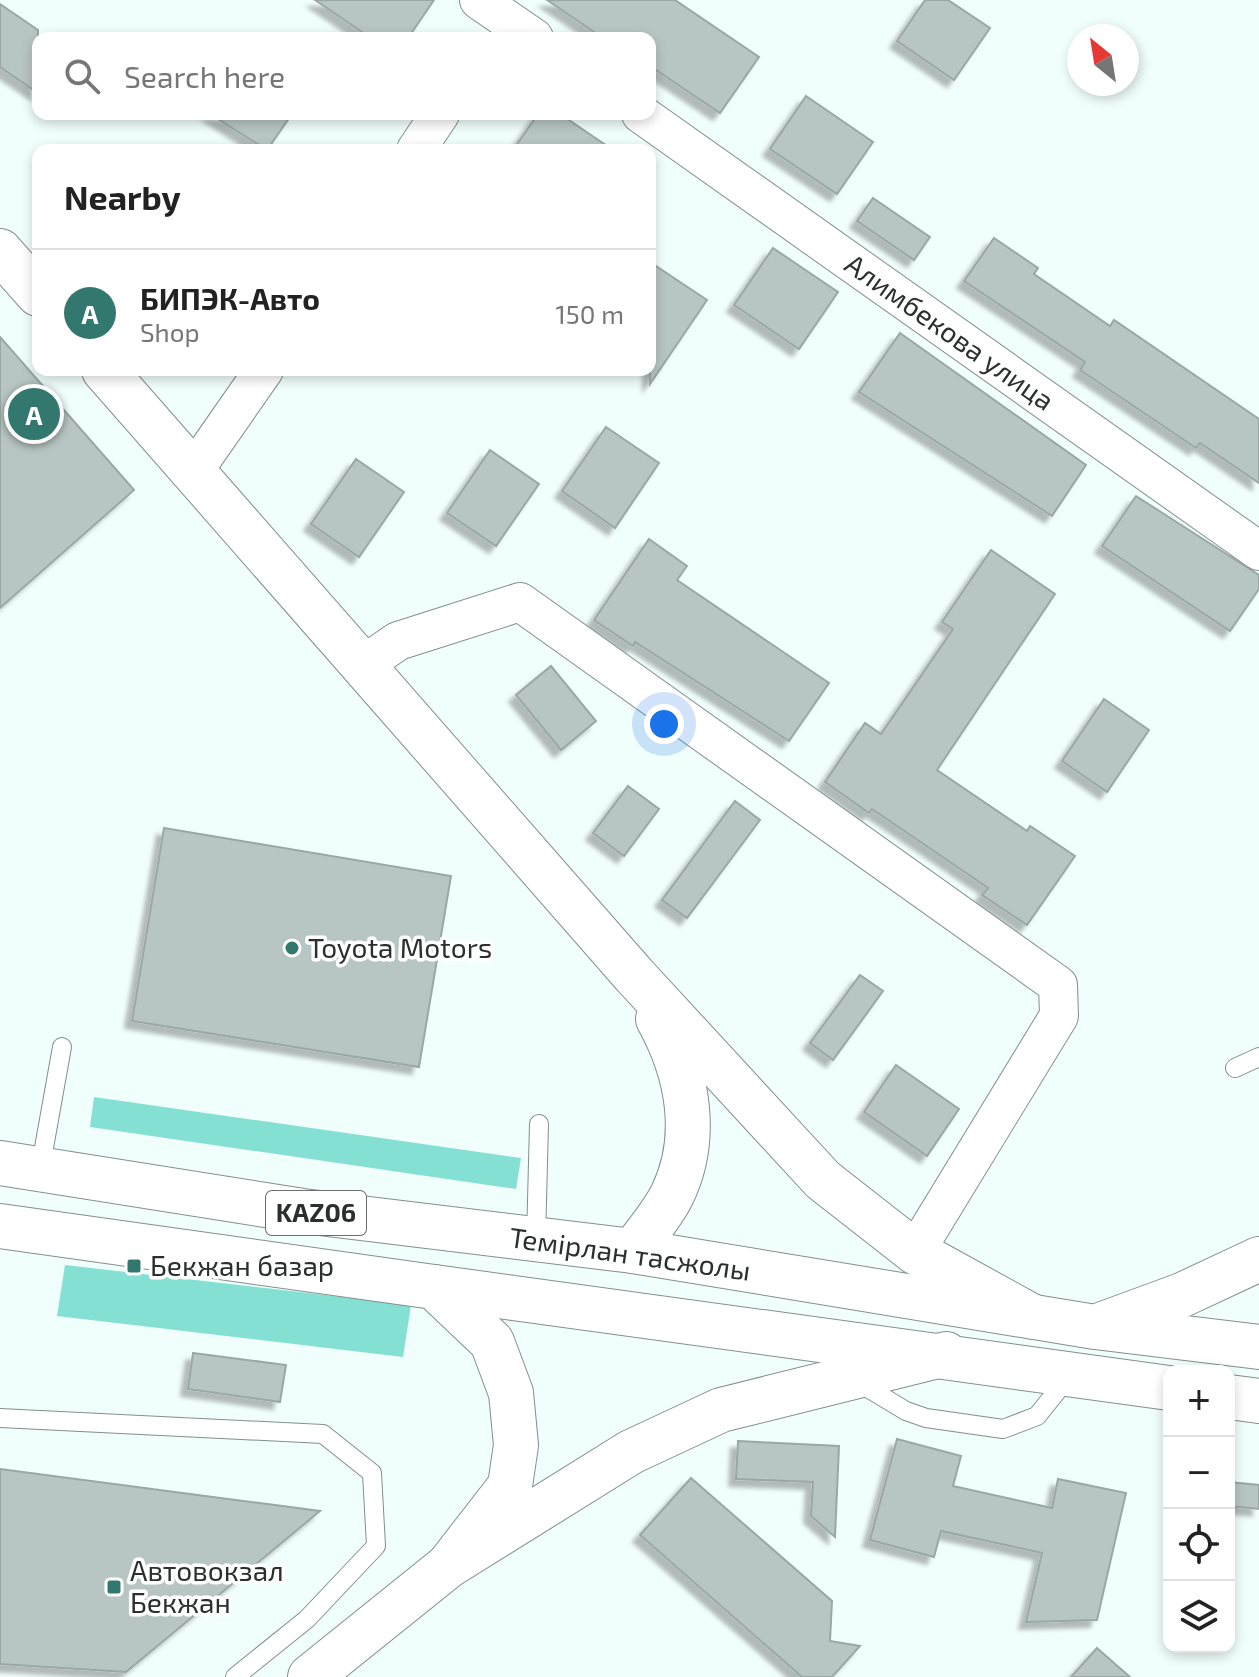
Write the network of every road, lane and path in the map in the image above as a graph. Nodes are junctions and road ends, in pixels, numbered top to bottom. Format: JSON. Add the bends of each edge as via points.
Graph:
{"nodes":[{"id":1,"x":436,"y":120,"type":"edge"},
{"id":2,"x":649,"y":120,"type":"edge"},
{"id":3,"x":420,"y":144,"type":"edge"},
{"id":4,"x":0,"y":251,"type":"edge"},
{"id":5,"x":32,"y":287,"type":"edge"},
{"id":6,"x":109,"y":376,"type":"edge"},
{"id":7,"x":260,"y":376,"type":"edge"},
{"id":8,"x":193,"y":472,"type":"junction"},
{"id":9,"x":1259,"y":551,"type":"edge"},
{"id":10,"x":363,"y":665,"type":"junction"},
{"id":11,"x":634,"y":975,"type":"junction"},
{"id":12,"x":62,"y":1047,"type":"dead end"},
{"id":13,"x":1259,"y":1057,"type":"edge"},
{"id":14,"x":1235,"y":1068,"type":"dead end"},
{"id":15,"x":539,"y":1124,"type":"dead end"},
{"id":16,"x":20,"y":1167,"type":"edge"},
{"id":17,"x":0,"y":1226,"type":"edge"},
{"id":18,"x":536,"y":1239,"type":"junction"},
{"id":19,"x":633,"y":1251,"type":"junction"},
{"id":20,"x":915,"y":1252,"type":"junction"},
{"id":21,"x":1259,"y":1259,"type":"edge"},
{"id":22,"x":434,"y":1287,"type":"junction"},
{"id":23,"x":1033,"y":1317,"type":"junction"},
{"id":24,"x":1095,"y":1327,"type":"junction"},
{"id":25,"x":1259,"y":1347,"type":"edge"},
{"id":26,"x":946,"y":1354,"type":"junction"},
{"id":27,"x":1072,"y":1373,"type":"junction"},
{"id":28,"x":850,"y":1378,"type":"junction"},
{"id":29,"x":1163,"y":1387,"type":"edge"},
{"id":30,"x":1235,"y":1398,"type":"edge"},
{"id":31,"x":1259,"y":1401,"type":"edge"},
{"id":32,"x":0,"y":1418,"type":"edge"},
{"id":33,"x":448,"y":1566,"type":"junction"},
{"id":34,"x":235,"y":1677,"type":"edge"},
{"id":35,"x":310,"y":1677,"type":"edge"}],
"edges":[{"from":1,"to":3,"type":"street"},
{"from":2,"to":9,"type":"street","name":"Алимбекова улица"},
{"from":4,"to":5,"type":"main road"},
{"from":6,"to":8,"type":"main road"},
{"from":7,"to":8,"type":"street"},
{"from":8,"to":10,"type":"main road"},
{"from":10,"to":11,"type":"main road"},
{"from":10,"to":20,"type":"street","via":[[398,641],[520,602],[1058,985],[1059,1016]]},
{"from":11,"to":19,"type":"main road","via":[[672,1045],[689,1105],[682,1167],[671,1197]]},
{"from":11,"to":20,"type":"main road","via":[[823,1180]]},
{"from":12,"to":16,"type":"lane"},
{"from":13,"to":14,"type":"lane"},
{"from":15,"to":18,"type":"lane"},
{"from":16,"to":18,"type":"main road","name":"Темірлан тасжолы","number":"KАZ06","via":[[303,1211]]},
{"from":17,"to":22,"type":"main road","name":"Темірлан тасжолы","number":"KАZ06"},
{"from":18,"to":19,"type":"main road","name":"Темірлан тасжолы","number":"KАZ06"},
{"from":19,"to":23,"type":"main road","name":"Темірлан тасжолы"},
{"from":20,"to":23,"type":"main road"},
{"from":21,"to":24,"type":"main road"},
{"from":22,"to":26,"type":"main road","name":"Темірлан тасжолы"},
{"from":22,"to":33,"type":"main road","via":[[492,1342],[511,1393],[516,1445],[510,1486]]},
{"from":23,"to":24,"type":"main road","name":"Темірлан тасжолы"},
{"from":24,"to":25,"type":"main road","name":"Темірлан тасжолы"},
{"from":26,"to":27,"type":"main road","name":"Темірлан тасжолы"},
{"from":26,"to":28,"type":"main road"},
{"from":27,"to":28,"type":"lane","via":[[1037,1416],[1003,1429],[926,1418]]},
{"from":27,"to":29,"type":"main road","name":"Темірлан тасжолы"},
{"from":28,"to":33,"type":"main road","via":[[721,1410],[631,1452]]},
{"from":30,"to":31,"type":"main road"},
{"from":32,"to":34,"type":"lane","via":[[323,1434],[372,1473],[376,1546],[307,1619]]},
{"from":33,"to":35,"type":"main road"}]}
